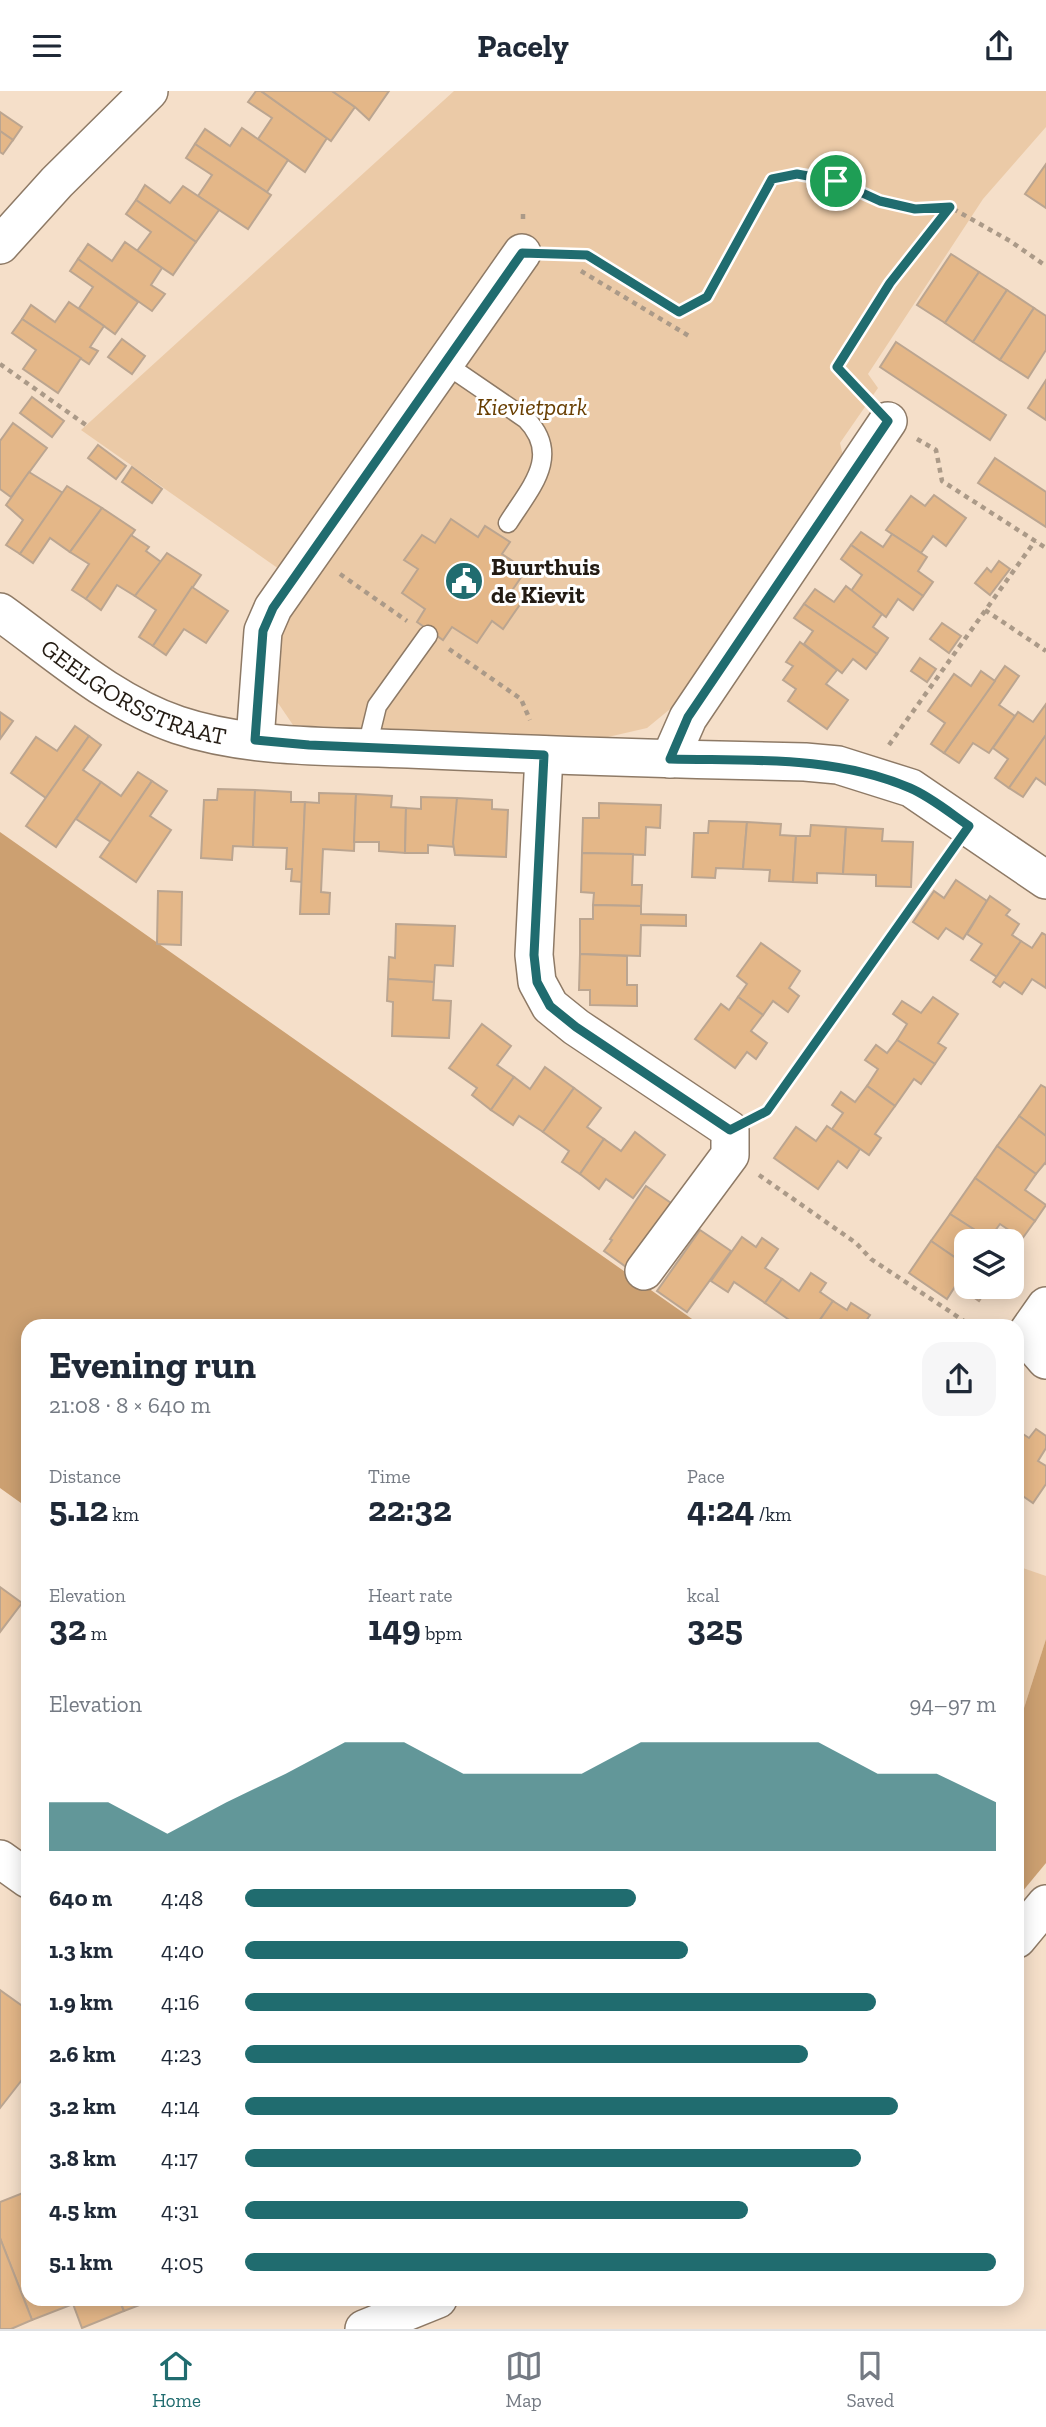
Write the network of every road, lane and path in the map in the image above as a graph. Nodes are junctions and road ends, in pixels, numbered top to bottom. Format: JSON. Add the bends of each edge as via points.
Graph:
{"nodes":[{"id":1,"x":149,"y":91,"type":"edge"},
{"id":2,"x":950,"y":207,"type":"junction"},
{"id":3,"x":523,"y":209,"type":"dead end"},
{"id":4,"x":0,"y":246,"type":"edge"},
{"id":5,"x":522,"y":253,"type":"junction"},
{"id":6,"x":1046,"y":266,"type":"edge"},
{"id":7,"x":581,"y":271,"type":"dead end"},
{"id":8,"x":689,"y":337,"type":"dead end"},
{"id":9,"x":444,"y":363,"type":"junction"},
{"id":10,"x":0,"y":364,"type":"edge"},
{"id":11,"x":888,"y":421,"type":"junction"},
{"id":12,"x":86,"y":425,"type":"dead end"},
{"id":13,"x":508,"y":523,"type":"dead end"},
{"id":14,"x":1035,"y":541,"type":"junction"},
{"id":15,"x":1046,"y":548,"type":"edge"},
{"id":16,"x":985,"y":610,"type":"junction"},
{"id":17,"x":0,"y":612,"type":"edge"},
{"id":18,"x":428,"y":635,"type":"dead end"},
{"id":19,"x":1046,"y":651,"type":"edge"},
{"id":20,"x":255,"y":740,"type":"junction"},
{"id":21,"x":367,"y":747,"type":"junction"},
{"id":22,"x":887,"y":748,"type":"dead end"},
{"id":23,"x":544,"y":755,"type":"junction"},
{"id":24,"x":670,"y":759,"type":"junction"},
{"id":25,"x":969,"y":826,"type":"junction"},
{"id":26,"x":1046,"y":880,"type":"edge"},
{"id":27,"x":730,"y":1142,"type":"junction"},
{"id":28,"x":644,"y":1271,"type":"dead end"},
{"id":29,"x":1046,"y":1306,"type":"edge"},
{"id":30,"x":961,"y":1319,"type":"edge"},
{"id":31,"x":1046,"y":1360,"type":"edge"},
{"id":32,"x":0,"y":1859,"type":"edge"},
{"id":33,"x":21,"y":1874,"type":"edge"},
{"id":34,"x":1046,"y":1904,"type":"edge"},
{"id":35,"x":1024,"y":1931,"type":"edge"},
{"id":36,"x":421,"y":2306,"type":"edge"},
{"id":37,"x":365,"y":2329,"type":"edge"}],
"edges":[{"from":1,"to":4,"type":"street"},
{"from":2,"to":5,"type":"path","via":[[915,209],[880,201],[836,181],[797,174],[772,179],[707,297],[679,312],[587,255]]},
{"from":2,"to":6,"type":"path"},
{"from":2,"to":11,"type":"path","via":[[890,283],[837,367]]},
{"from":3,"to":5,"type":"path"},
{"from":5,"to":9,"type":"street"},
{"from":7,"to":8,"type":"path"},
{"from":9,"to":13,"type":"lane","via":[[538,431],[543,446],[540,474]]},
{"from":9,"to":20,"type":"street","via":[[273,608],[263,631]]},
{"from":10,"to":12,"type":"path"},
{"from":11,"to":14,"type":"path","via":[[936,450],[942,481]]},
{"from":11,"to":24,"type":"street","via":[[688,717]]},
{"from":14,"to":15,"type":"path"},
{"from":14,"to":16,"type":"path"},
{"from":16,"to":19,"type":"path"},
{"from":16,"to":22,"type":"path"},
{"from":17,"to":20,"type":"street","name":"GEELGORSSTRAAT","via":[[142,710],[206,734]]},
{"from":18,"to":21,"type":"lane","via":[[377,706]]},
{"from":20,"to":21,"type":"street","name":"GEELGORSSTRAAT"},
{"from":21,"to":23,"type":"street","name":"GEELGORSSTRAAT"},
{"from":23,"to":24,"type":"street","name":"GEELGORSSTRAAT"},
{"from":23,"to":27,"type":"street","via":[[534,955],[537,982],[550,1006]]},
{"from":24,"to":25,"type":"street","name":"GEELGORSSTRAAT","via":[[838,765],[911,788]]},
{"from":25,"to":26,"type":"street","name":"GEELGORSSTRAAT"},
{"from":25,"to":27,"type":"path","via":[[767,1111]]},
{"from":27,"to":28,"type":"street"},
{"from":27,"to":30,"type":"path","via":[[871,1259]]},
{"from":29,"to":31,"type":"street","via":[[1025,1336]]},
{"from":32,"to":33,"type":"street"},
{"from":34,"to":35,"type":"street"},
{"from":36,"to":37,"type":"street"}]}
